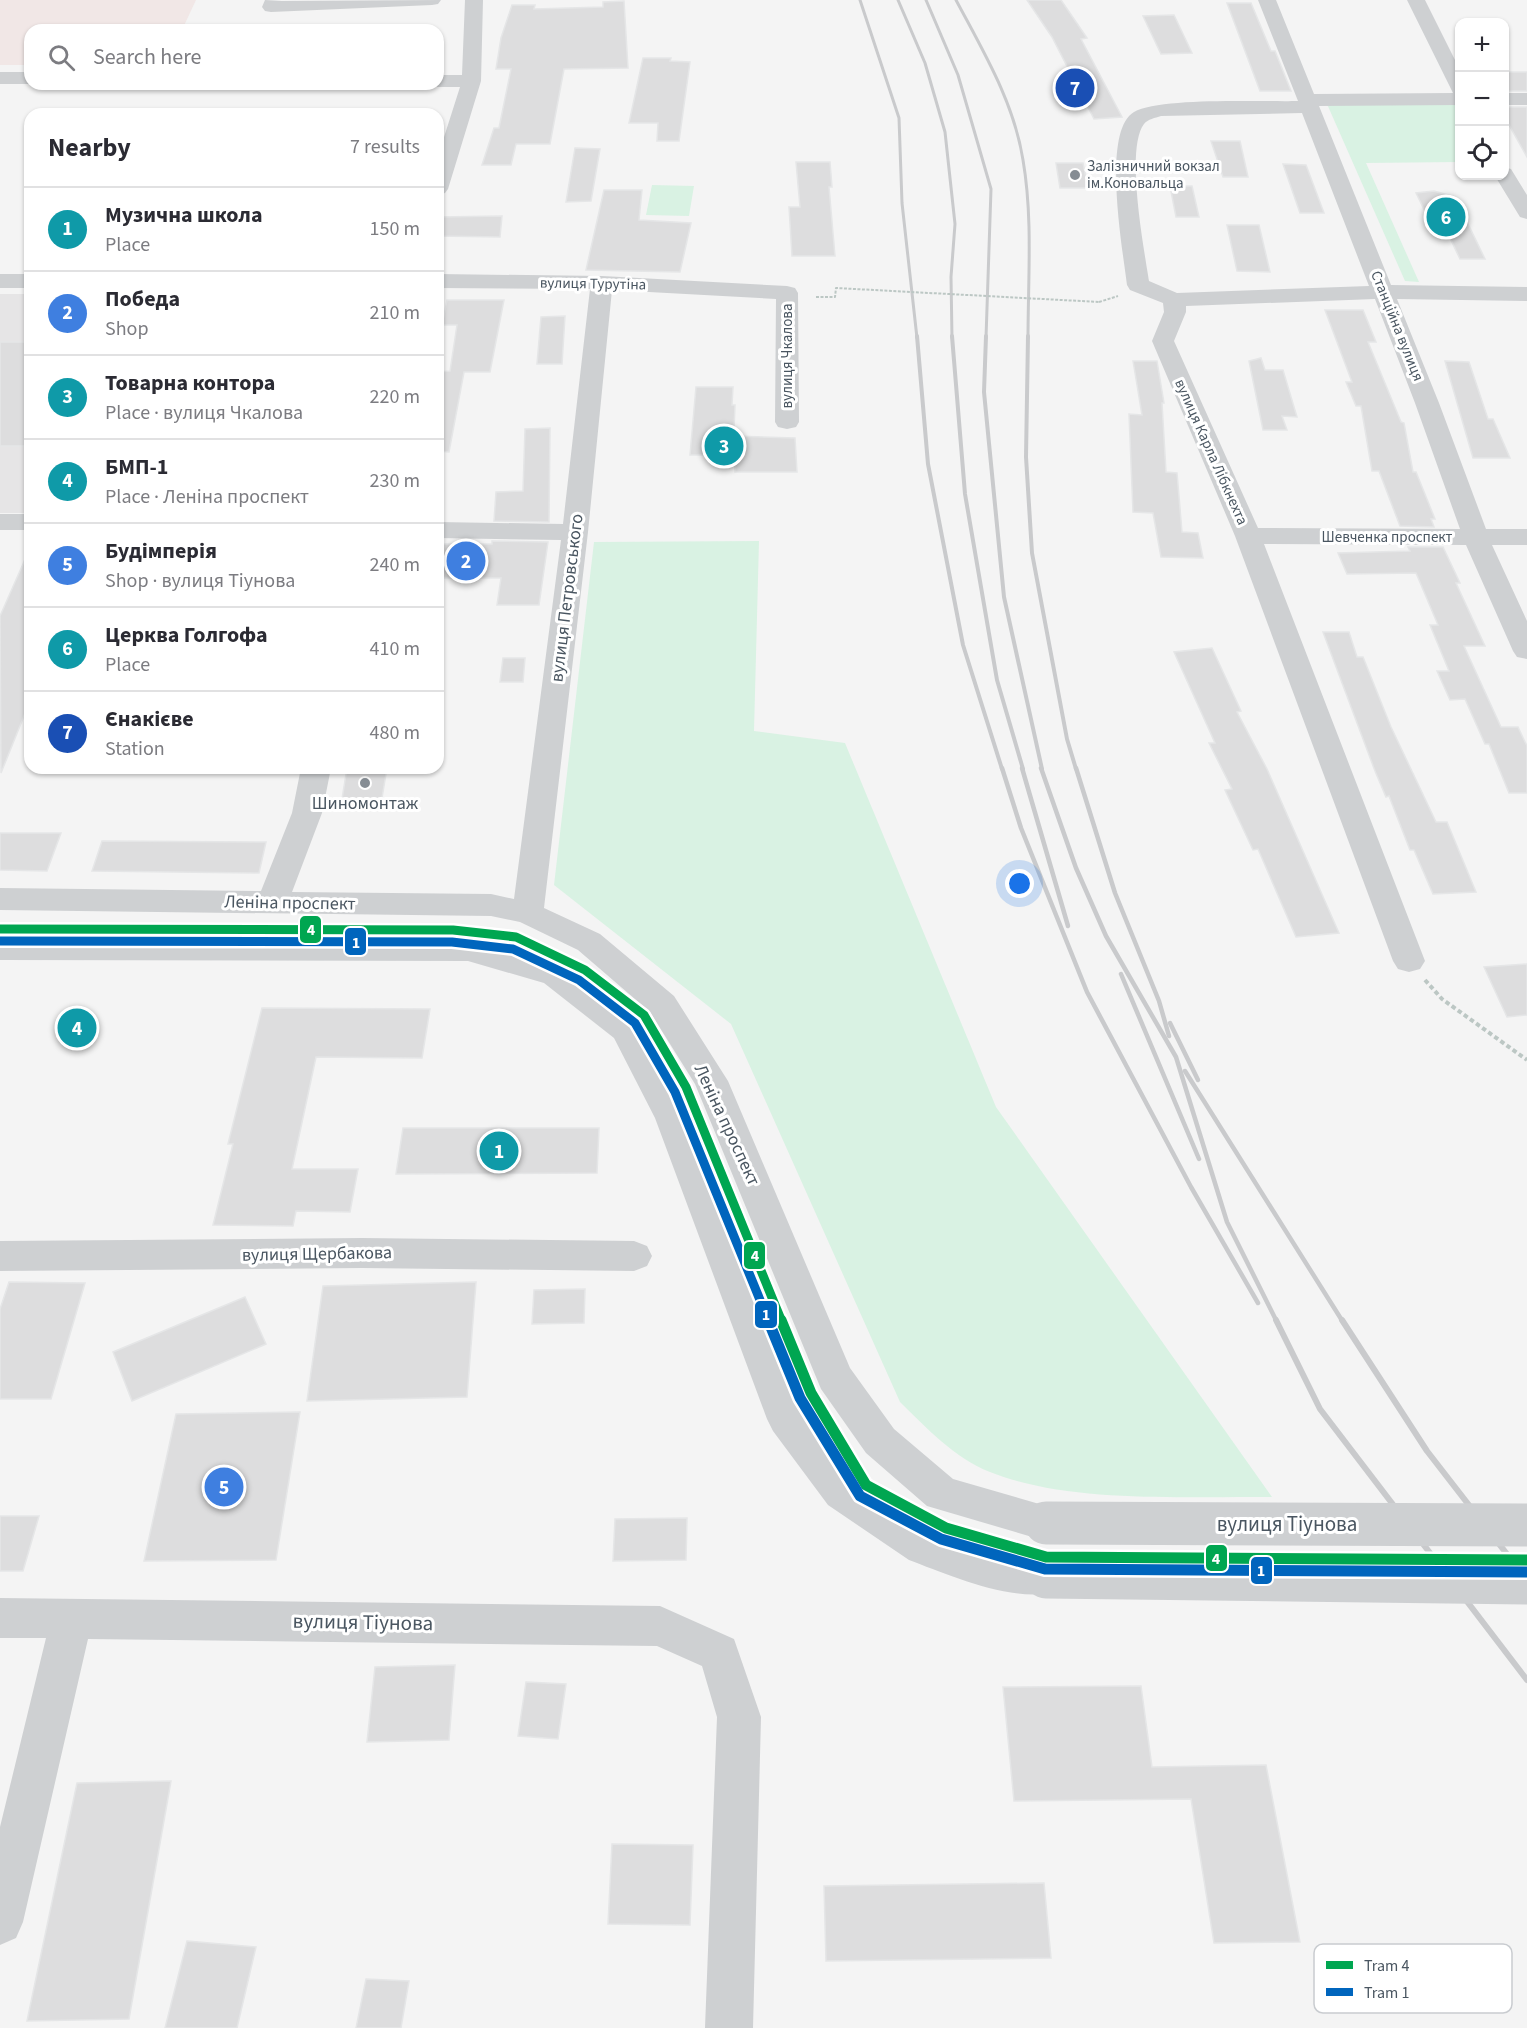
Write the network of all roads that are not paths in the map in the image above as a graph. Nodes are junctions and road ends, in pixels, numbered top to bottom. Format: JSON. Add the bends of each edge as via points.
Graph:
{"nodes":[{"id":1,"x":432,"y":0,"type":"edge"},
{"id":2,"x":474,"y":0,"type":"edge"},
{"id":3,"x":1267,"y":0,"type":"edge"},
{"id":4,"x":1416,"y":0,"type":"edge"},
{"id":5,"x":272,"y":3,"type":"edge"},
{"id":6,"x":0,"y":78,"type":"edge"},
{"id":7,"x":24,"y":78,"type":"edge"},
{"id":8,"x":1455,"y":80,"type":"edge"},
{"id":9,"x":444,"y":81,"type":"edge"},
{"id":10,"x":471,"y":81,"type":"junction"},
{"id":11,"x":1455,"y":99,"type":"edge"},
{"id":12,"x":1509,"y":99,"type":"edge"},
{"id":13,"x":1527,"y":99,"type":"edge"},
{"id":14,"x":1308,"y":104,"type":"junction"},
{"id":15,"x":444,"y":169,"type":"edge"},
{"id":16,"x":1508,"y":180,"type":"edge"},
{"id":17,"x":1527,"y":213,"type":"edge"},
{"id":18,"x":0,"y":281,"type":"edge"},
{"id":19,"x":24,"y":281,"type":"edge"},
{"id":20,"x":444,"y":282,"type":"edge"},
{"id":21,"x":602,"y":283,"type":"junction"},
{"id":22,"x":748,"y":290,"type":"joint"},
{"id":23,"x":1384,"y":292,"type":"junction"},
{"id":24,"x":1527,"y":294,"type":"edge"},
{"id":25,"x":1174,"y":300,"type":"junction"},
{"id":26,"x":787,"y":422,"type":"dead end"},
{"id":27,"x":0,"y":522,"type":"edge"},
{"id":28,"x":24,"y":522,"type":"edge"},
{"id":29,"x":444,"y":530,"type":"edge"},
{"id":30,"x":575,"y":532,"type":"junction"},
{"id":31,"x":1248,"y":536,"type":"junction"},
{"id":32,"x":1527,"y":537,"type":"edge"},
{"id":33,"x":1476,"y":538,"type":"junction"},
{"id":34,"x":1527,"y":651,"type":"edge"},
{"id":35,"x":315,"y":774,"type":"edge"},
{"id":36,"x":0,"y":899,"type":"edge"},
{"id":37,"x":272,"y":903,"type":"junction"},
{"id":38,"x":528,"y":913,"type":"junction"},
{"id":39,"x":0,"y":949,"type":"edge"},
{"id":40,"x":1409,"y":961,"type":"road end"},
{"id":41,"x":0,"y":1256,"type":"edge"},
{"id":42,"x":634,"y":1256,"type":"dead end"},
{"id":43,"x":1046,"y":1523,"type":"joint"},
{"id":44,"x":1527,"y":1525,"type":"edge"},
{"id":45,"x":1527,"y":1583,"type":"edge"},
{"id":46,"x":0,"y":1618,"type":"edge"},
{"id":47,"x":72,"y":1619,"type":"junction"},
{"id":48,"x":0,"y":1922,"type":"edge"},
{"id":49,"x":729,"y":2028,"type":"edge"}],
"edges":[{"from":1,"to":5,"type":"street"},
{"from":2,"to":10,"type":"street"},
{"from":3,"to":14,"type":"street","name":"Станційна вулиця"},
{"from":4,"to":8,"type":"street"},
{"from":6,"to":7,"type":"street"},
{"from":9,"to":10,"type":"street"},
{"from":10,"to":15,"type":"street"},
{"from":11,"to":14,"type":"street"},
{"from":12,"to":13,"type":"street"},
{"from":14,"to":23,"type":"street","name":"Станційна вулиця"},
{"from":14,"to":25,"type":"street","via":[[1160,110],[1138,118],[1129,135],[1124,164],[1138,285]]},
{"from":16,"to":17,"type":"street"},
{"from":18,"to":19,"type":"street"},
{"from":20,"to":21,"type":"street","name":"вулиця Турутіна"},
{"from":21,"to":22,"type":"street","name":"вулиця Турутіна"},
{"from":21,"to":30,"type":"street","name":"вулиця Петровського"},
{"from":22,"to":26,"type":"street","name":"вулиця Чкалова","via":[[787,293]]},
{"from":23,"to":24,"type":"street"},
{"from":23,"to":25,"type":"street"},
{"from":23,"to":33,"type":"street","name":"Станційна вулиця"},
{"from":25,"to":31,"type":"street","name":"вулиця Карла Лібкнехта","via":[[1175,312],[1163,341]]},
{"from":27,"to":28,"type":"street"},
{"from":29,"to":30,"type":"street"},
{"from":30,"to":38,"type":"street","name":"вулиця Петровського"},
{"from":31,"to":33,"type":"street","name":"Шевченка проспект"},
{"from":31,"to":40,"type":"street","name":"вулиця Карла Лібкнехта"},
{"from":32,"to":33,"type":"street","name":"Шевченка проспект"},
{"from":33,"to":34,"type":"street","name":"Станційна вулиця"},
{"from":35,"to":37,"type":"street","via":[[307,813]]},
{"from":36,"to":37,"type":"street","name":"Леніна проспект"},
{"from":37,"to":38,"type":"street","name":"Леніна проспект","via":[[491,905]]},
{"from":38,"to":43,"type":"street","name":"Леніна проспект","via":[[589,942],[662,1004],[711,1081],[835,1377],[880,1441],[941,1493]]},
{"from":39,"to":45,"type":"street","bridge":true,"via":[[468,950],[555,974],[627,1030],[672,1118],[787,1419],[842,1492],[923,1547],[985,1569],[1046,1577]]},
{"from":41,"to":42,"type":"street","name":"вулиця Щербакова"},
{"from":43,"to":44,"type":"street","name":"вулиця Тіунова","bridge":true},
{"from":46,"to":47,"type":"street","name":"вулиця Тіунова"},
{"from":47,"to":48,"type":"street"},
{"from":47,"to":49,"type":"street","name":"вулиця Тіунова","via":[[660,1626],[719,1653],[739,1717]]}]}
